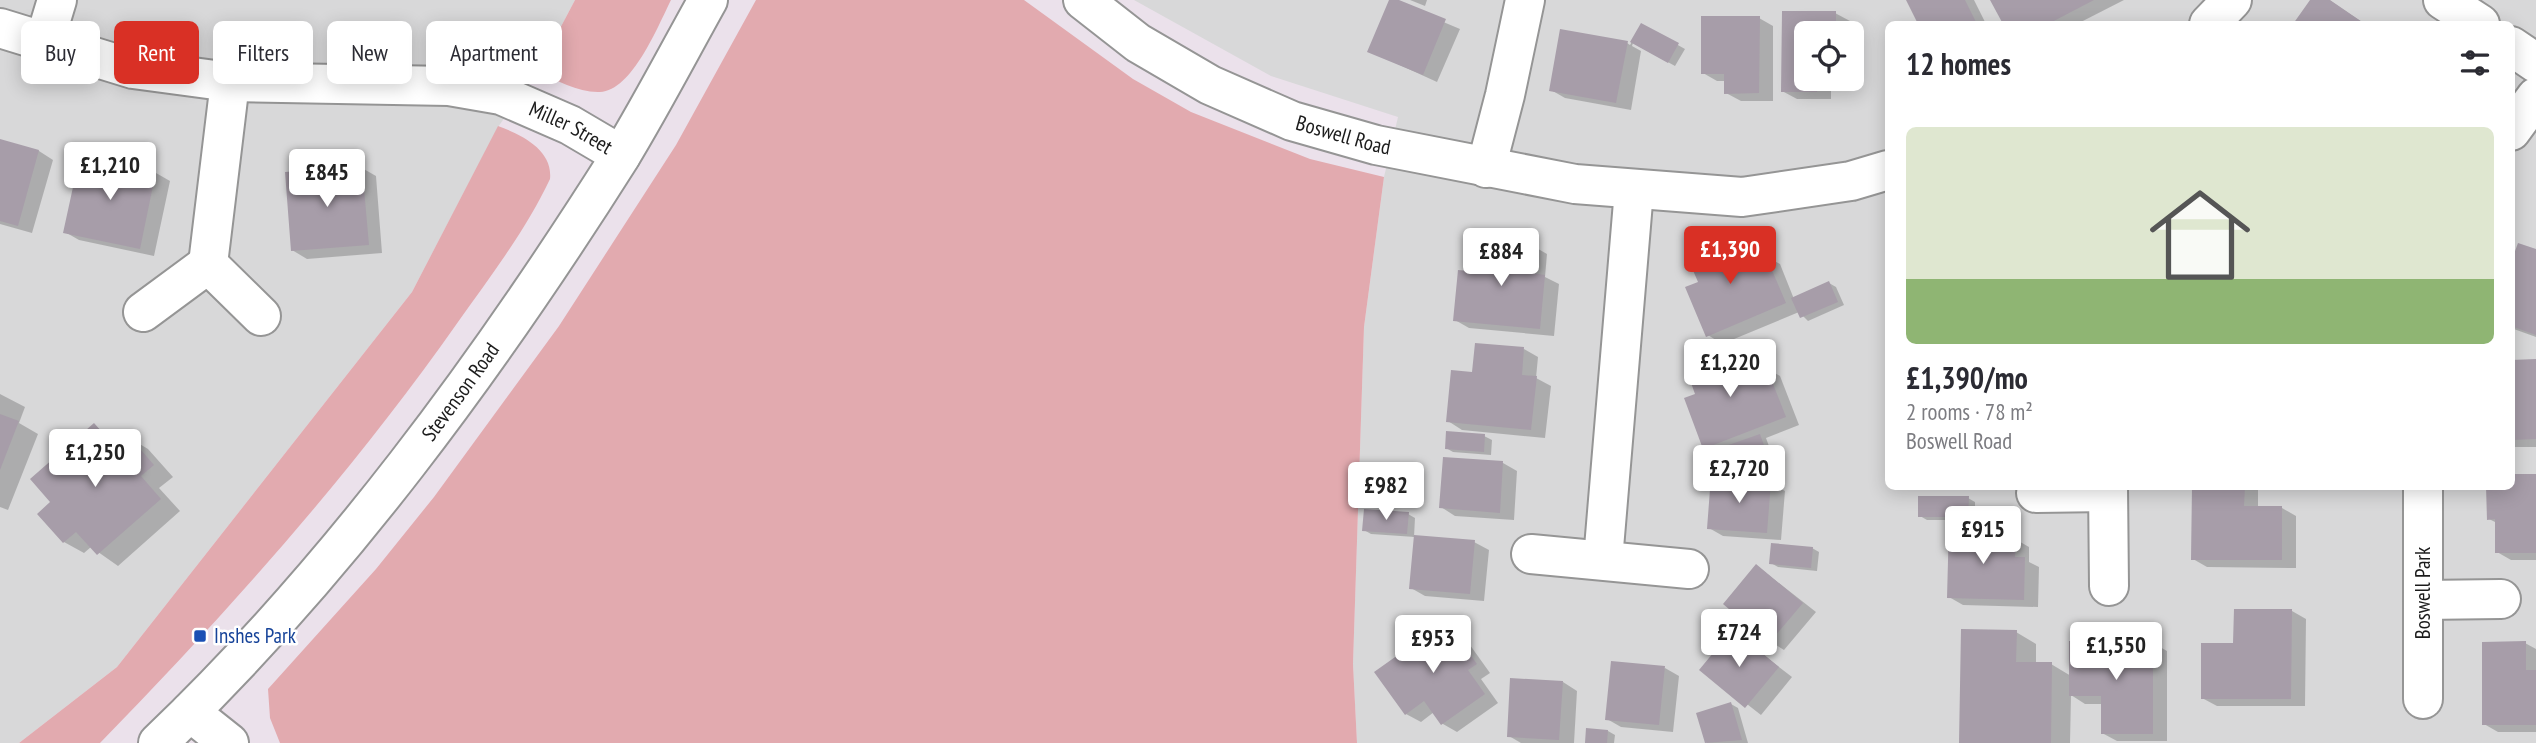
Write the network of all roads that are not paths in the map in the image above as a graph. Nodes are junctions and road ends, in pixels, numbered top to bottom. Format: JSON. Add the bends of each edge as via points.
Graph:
{"nodes":[{"id":1,"x":57,"y":0,"type":"edge"},
{"id":2,"x":708,"y":0,"type":"edge"},
{"id":3,"x":1083,"y":0,"type":"edge"},
{"id":4,"x":1525,"y":0,"type":"edge"},
{"id":5,"x":2232,"y":0,"type":"edge"},
{"id":6,"x":2443,"y":0,"type":"edge"},
{"id":7,"x":51,"y":21,"type":"edge"},
{"id":8,"x":2212,"y":21,"type":"edge"},
{"id":9,"x":2475,"y":21,"type":"edge"},
{"id":10,"x":0,"y":28,"type":"edge"},
{"id":11,"x":21,"y":35,"type":"edge"},
{"id":12,"x":2515,"y":49,"type":"edge"},
{"id":13,"x":100,"y":59,"type":"edge"},
{"id":14,"x":2536,"y":63,"type":"edge"},
{"id":15,"x":213,"y":80,"type":"edge"},
{"id":16,"x":230,"y":84,"type":"edge"},
{"id":17,"x":313,"y":84,"type":"edge"},
{"id":18,"x":2536,"y":96,"type":"edge"},
{"id":19,"x":2515,"y":125,"type":"edge"},
{"id":20,"x":621,"y":155,"type":"junction"},
{"id":21,"x":1486,"y":168,"type":"junction"},
{"id":22,"x":1885,"y":171,"type":"edge"},
{"id":23,"x":1634,"y":190,"type":"junction"},
{"id":24,"x":208,"y":264,"type":"junction"},
{"id":25,"x":143,"y":312,"type":"dead end"},
{"id":26,"x":261,"y":316,"type":"dead end"},
{"id":27,"x":2090,"y":490,"type":"edge"},
{"id":28,"x":2108,"y":490,"type":"edge"},
{"id":29,"x":2423,"y":490,"type":"edge"},
{"id":30,"x":2036,"y":493,"type":"dead end"},
{"id":31,"x":1531,"y":554,"type":"dead end"},
{"id":32,"x":1602,"y":560,"type":"junction"},
{"id":33,"x":1689,"y":569,"type":"dead end"},
{"id":34,"x":2109,"y":586,"type":"dead end"},
{"id":35,"x":2501,"y":599,"type":"dead end"},
{"id":36,"x":2423,"y":600,"type":"junction"},
{"id":37,"x":2423,"y":699,"type":"dead end"},
{"id":38,"x":190,"y":712,"type":"junction"},
{"id":39,"x":158,"y":743,"type":"edge"},
{"id":40,"x":229,"y":743,"type":"edge"}],
"edges":[{"from":1,"to":7,"type":"street"},
{"from":2,"to":20,"type":"street","name":"Stevenson Road"},
{"from":3,"to":21,"type":"street","name":"Boswell Road","via":[[1138,43],[1210,85],[1292,121],[1376,145]]},
{"from":4,"to":21,"type":"street"},
{"from":5,"to":8,"type":"street"},
{"from":6,"to":9,"type":"street"},
{"from":10,"to":11,"type":"street","name":"Miller Street"},
{"from":12,"to":14,"type":"street"},
{"from":13,"to":15,"type":"street","name":"Miller Street","via":[[133,69]]},
{"from":16,"to":24,"type":"street"},
{"from":17,"to":20,"type":"street","name":"Miller Street","via":[[449,86],[501,95],[570,125]]},
{"from":18,"to":19,"type":"street"},
{"from":20,"to":38,"type":"street","name":"Stevenson Road","via":[[521,306],[415,453],[312,578]]},
{"from":21,"to":23,"type":"street","name":"Boswell Road"},
{"from":22,"to":23,"type":"street","name":"Boswell Road","via":[[1851,181],[1742,197]]},
{"from":23,"to":32,"type":"street"},
{"from":24,"to":25,"type":"street"},
{"from":24,"to":26,"type":"street"},
{"from":27,"to":30,"type":"street"},
{"from":28,"to":34,"type":"street"},
{"from":29,"to":36,"type":"street","name":"Boswell Park"},
{"from":31,"to":32,"type":"street"},
{"from":32,"to":33,"type":"street"},
{"from":35,"to":36,"type":"street"},
{"from":36,"to":37,"type":"street","name":"Boswell Park"},
{"from":38,"to":39,"type":"street","name":"Stevenson Road"},
{"from":38,"to":40,"type":"street"}]}
